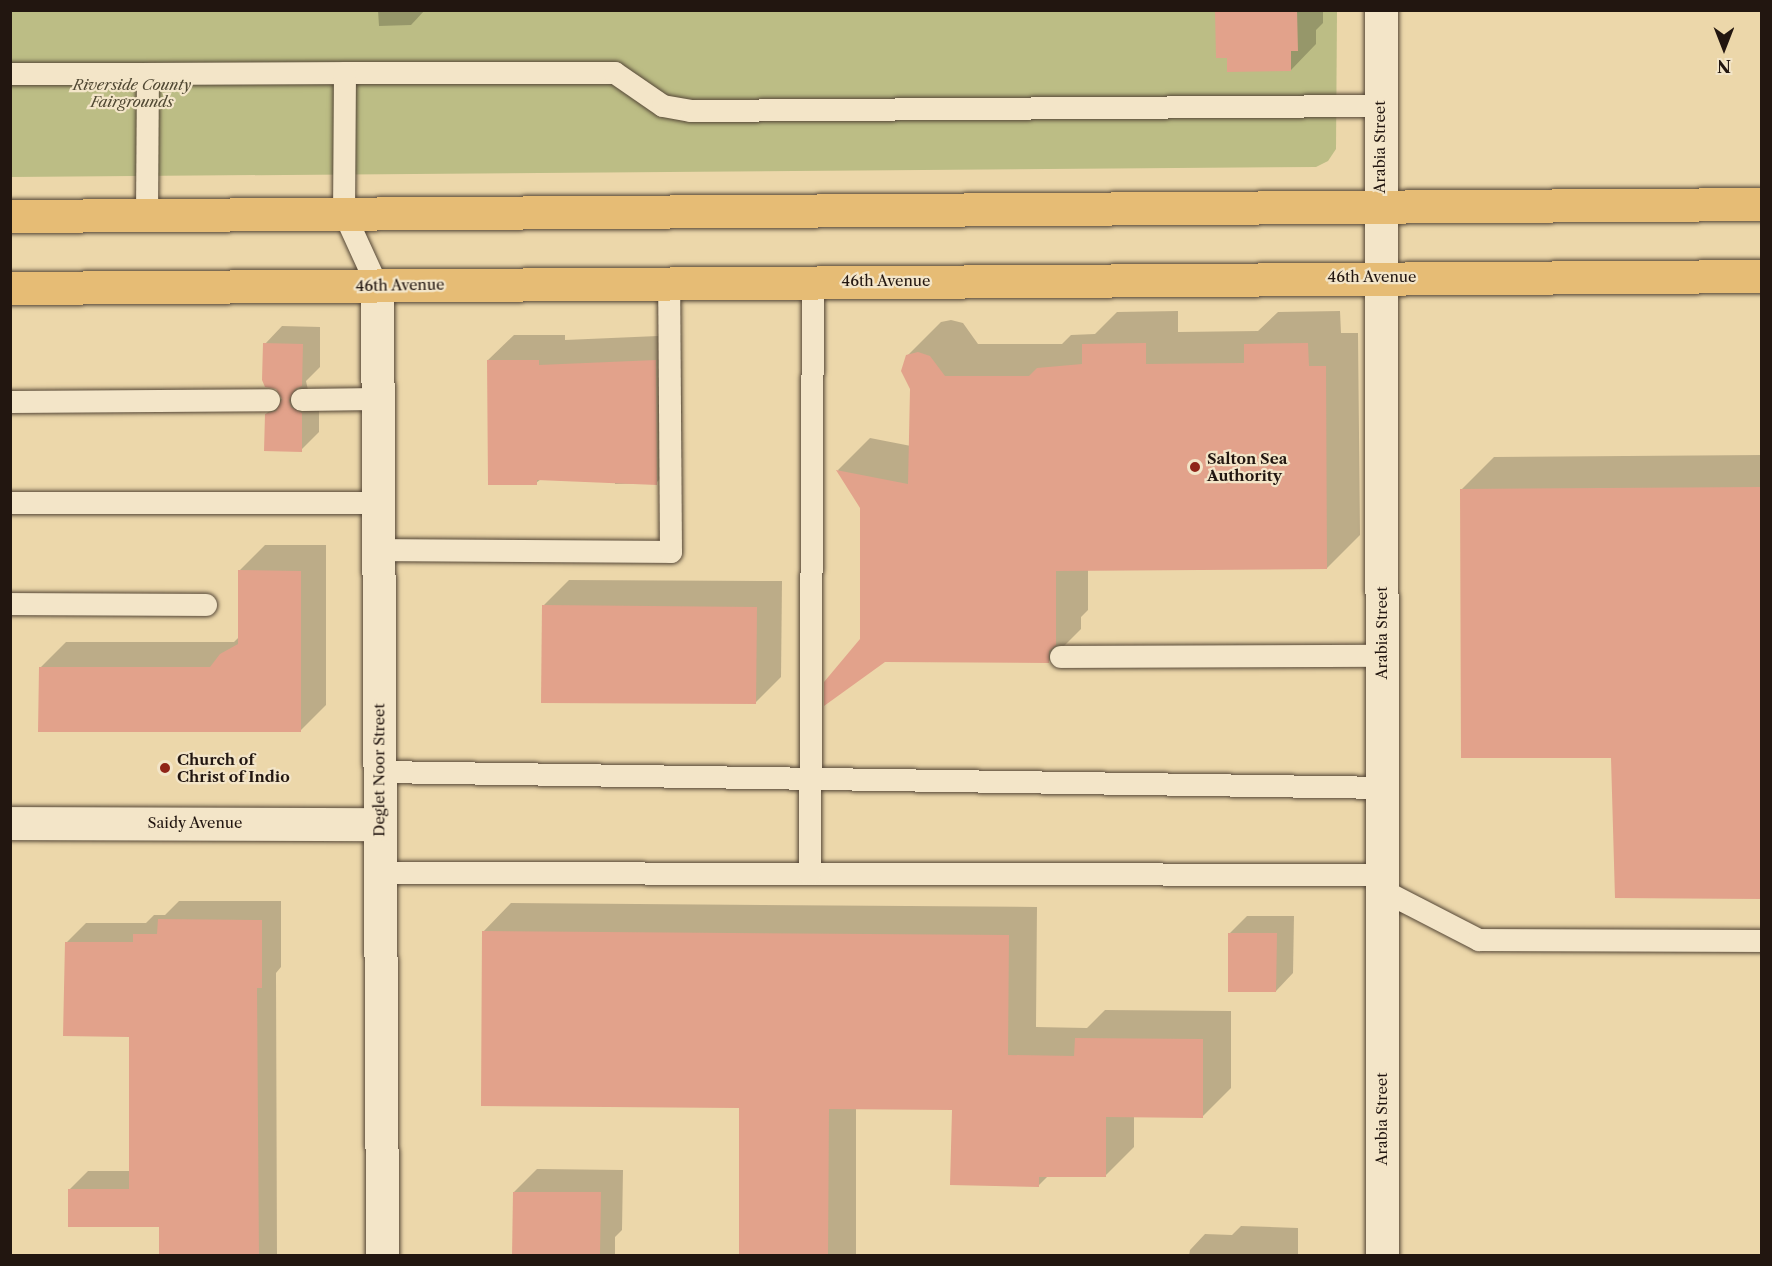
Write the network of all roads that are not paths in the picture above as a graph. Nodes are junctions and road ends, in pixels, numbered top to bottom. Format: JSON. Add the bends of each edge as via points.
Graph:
{"nodes":[{"id":1,"x":1381,"y":10,"type":"edge"},
{"id":2,"x":345,"y":73,"type":"junction"},
{"id":3,"x":10,"y":74,"type":"edge"},
{"id":4,"x":148,"y":74,"type":"junction"},
{"id":5,"x":1380,"y":106,"type":"junction"},
{"id":6,"x":1761,"y":204,"type":"edge"},
{"id":7,"x":1380,"y":206,"type":"junction"},
{"id":8,"x":344,"y":213,"type":"junction"},
{"id":9,"x":147,"y":214,"type":"junction"},
{"id":10,"x":10,"y":216,"type":"edge"},
{"id":11,"x":1761,"y":276,"type":"edge"},
{"id":12,"x":1381,"y":277,"type":"junction"},
{"id":13,"x":813,"y":281,"type":"junction"},
{"id":14,"x":669,"y":283,"type":"junction"},
{"id":15,"x":376,"y":285,"type":"junction"},
{"id":16,"x":10,"y":288,"type":"edge"},
{"id":17,"x":376,"y":399,"type":"junction"},
{"id":18,"x":268,"y":400,"type":"dead end"},
{"id":19,"x":302,"y":400,"type":"dead end"},
{"id":20,"x":10,"y":402,"type":"edge"},
{"id":21,"x":10,"y":503,"type":"edge"},
{"id":22,"x":377,"y":503,"type":"junction"},
{"id":23,"x":378,"y":550,"type":"junction"},
{"id":24,"x":10,"y":604,"type":"edge"},
{"id":25,"x":206,"y":605,"type":"dead end"},
{"id":26,"x":1382,"y":656,"type":"junction"},
{"id":27,"x":1061,"y":657,"type":"dead end"},
{"id":28,"x":380,"y":772,"type":"junction"},
{"id":29,"x":808,"y":779,"type":"junction"},
{"id":30,"x":1382,"y":788,"type":"junction"},
{"id":31,"x":10,"y":823,"type":"edge"},
{"id":32,"x":379,"y":824,"type":"junction"},
{"id":33,"x":380,"y":873,"type":"junction"},
{"id":34,"x":810,"y":874,"type":"junction"},
{"id":35,"x":1382,"y":883,"type":"junction"},
{"id":36,"x":1761,"y":941,"type":"edge"},
{"id":37,"x":382,"y":1256,"type":"edge"},
{"id":38,"x":1382,"y":1256,"type":"edge"}],
"edges":[{"from":1,"to":5,"type":"street","name":"Arabia Street"},
{"from":2,"to":4,"type":"lane"},
{"from":2,"to":5,"type":"lane","via":[[615,73],[663,106],[691,111]]},
{"from":2,"to":8,"type":"lane"},
{"from":3,"to":4,"type":"lane"},
{"from":4,"to":9,"type":"lane"},
{"from":5,"to":7,"type":"street","name":"Arabia Street"},
{"from":6,"to":7,"type":"main road"},
{"from":7,"to":8,"type":"main road"},
{"from":7,"to":12,"type":"street","name":"Arabia Street"},
{"from":8,"to":9,"type":"main road"},
{"from":8,"to":15,"type":"lane"},
{"from":9,"to":10,"type":"main road"},
{"from":11,"to":12,"type":"main road","name":"46th Avenue"},
{"from":12,"to":13,"type":"main road","name":"46th Avenue"},
{"from":12,"to":26,"type":"street","name":"Arabia Street"},
{"from":13,"to":14,"type":"main road","name":"46th Avenue"},
{"from":13,"to":29,"type":"lane"},
{"from":14,"to":15,"type":"main road","name":"46th Avenue"},
{"from":14,"to":23,"type":"lane","via":[[671,552]]},
{"from":15,"to":16,"type":"main road","name":"46th Avenue"},
{"from":15,"to":17,"type":"street","name":"Deglet Noor Street"},
{"from":17,"to":19,"type":"lane"},
{"from":17,"to":22,"type":"street","name":"Deglet Noor Street"},
{"from":18,"to":20,"type":"lane"},
{"from":21,"to":22,"type":"lane"},
{"from":22,"to":23,"type":"street","name":"Deglet Noor Street"},
{"from":23,"to":28,"type":"street","name":"Deglet Noor Street"},
{"from":24,"to":25,"type":"lane"},
{"from":26,"to":27,"type":"lane"},
{"from":26,"to":30,"type":"street","name":"Arabia Street"},
{"from":28,"to":29,"type":"lane"},
{"from":28,"to":32,"type":"street","name":"Deglet Noor Street"},
{"from":29,"to":30,"type":"lane"},
{"from":29,"to":34,"type":"lane"},
{"from":30,"to":35,"type":"street","name":"Arabia Street"},
{"from":31,"to":32,"type":"street","name":"Saidy Avenue"},
{"from":32,"to":33,"type":"street","name":"Deglet Noor Street"},
{"from":33,"to":34,"type":"lane"},
{"from":33,"to":37,"type":"street","name":"Deglet Noor Street"},
{"from":34,"to":35,"type":"lane"},
{"from":35,"to":36,"type":"lane","via":[[1479,940]]},
{"from":35,"to":38,"type":"street","name":"Arabia Street"}]}
